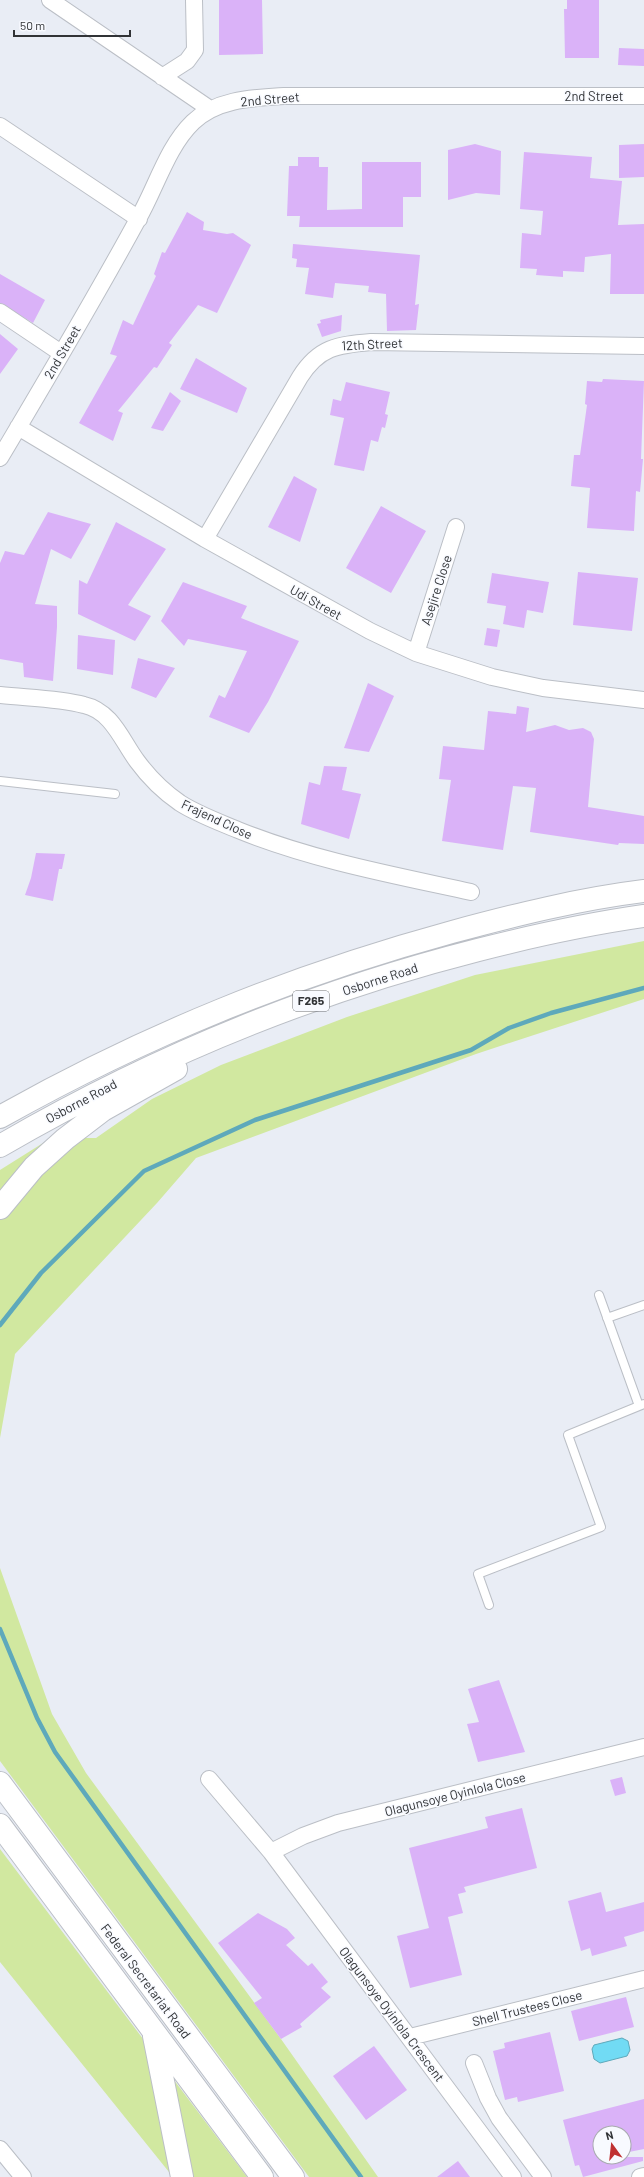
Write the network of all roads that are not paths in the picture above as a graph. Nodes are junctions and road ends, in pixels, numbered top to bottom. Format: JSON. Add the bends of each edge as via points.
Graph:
{"nodes":[{"id":1,"x":50,"y":0,"type":"edge"},
{"id":2,"x":194,"y":0,"type":"edge"},
{"id":3,"x":162,"y":77,"type":"junction"},
{"id":4,"x":644,"y":96,"type":"edge"},
{"id":5,"x":210,"y":109,"type":"junction"},
{"id":6,"x":0,"y":126,"type":"edge"},
{"id":7,"x":139,"y":218,"type":"junction"},
{"id":8,"x":0,"y":312,"type":"edge"},
{"id":9,"x":644,"y":346,"type":"edge"},
{"id":10,"x":61,"y":353,"type":"junction"},
{"id":11,"x":18,"y":427,"type":"junction"},
{"id":12,"x":0,"y":458,"type":"edge"},
{"id":13,"x":456,"y":527,"type":"dead end"},
{"id":14,"x":205,"y":539,"type":"junction"},
{"id":15,"x":416,"y":653,"type":"junction"},
{"id":16,"x":0,"y":695,"type":"edge"},
{"id":17,"x":644,"y":700,"type":"edge"},
{"id":18,"x":0,"y":781,"type":"edge"},
{"id":19,"x":115,"y":794,"type":"dead end"},
{"id":20,"x":644,"y":891,"type":"edge"},
{"id":21,"x":471,"y":892,"type":"dead end"},
{"id":22,"x":644,"y":916,"type":"edge"},
{"id":23,"x":212,"y":1038,"type":"junction"},
{"id":24,"x":0,"y":1117,"type":"edge"},
{"id":25,"x":0,"y":1146,"type":"edge"},
{"id":26,"x":0,"y":1208,"type":"edge"},
{"id":27,"x":599,"y":1295,"type":"dead end"},
{"id":28,"x":644,"y":1305,"type":"edge"},
{"id":29,"x":607,"y":1318,"type":"junction"},
{"id":30,"x":642,"y":1405,"type":"edge"},
{"id":31,"x":489,"y":1606,"type":"dead end"},
{"id":32,"x":644,"y":1747,"type":"edge"},
{"id":33,"x":209,"y":1779,"type":"dead end"},
{"id":34,"x":0,"y":1783,"type":"edge"},
{"id":35,"x":0,"y":1825,"type":"edge"},
{"id":36,"x":271,"y":1852,"type":"junction"},
{"id":37,"x":644,"y":1979,"type":"edge"},
{"id":38,"x":153,"y":2031,"type":"junction"},
{"id":39,"x":410,"y":2037,"type":"junction"},
{"id":40,"x":474,"y":2063,"type":"dead end"},
{"id":41,"x":0,"y":2149,"type":"edge"},
{"id":42,"x":644,"y":2176,"type":"edge"},
{"id":43,"x":23,"y":2177,"type":"edge"},
{"id":44,"x":182,"y":2177,"type":"edge"},
{"id":45,"x":262,"y":2177,"type":"edge"},
{"id":46,"x":293,"y":2177,"type":"edge"},
{"id":47,"x":514,"y":2177,"type":"edge"},
{"id":48,"x":543,"y":2177,"type":"edge"},
{"id":49,"x":640,"y":2177,"type":"edge"}],
"edges":[{"from":1,"to":3,"type":"street"},
{"from":2,"to":3,"type":"street","via":[[195,50],[187,61]]},
{"from":3,"to":5,"type":"street"},
{"from":4,"to":5,"type":"street","name":"2nd Street","via":[[284,96],[241,99]]},
{"from":5,"to":7,"type":"street","name":"2nd Street","via":[[193,122],[175,145]]},
{"from":6,"to":7,"type":"street"},
{"from":7,"to":10,"type":"street","name":"2nd Street"},
{"from":8,"to":10,"type":"street"},
{"from":9,"to":14,"type":"street","name":"12th Street","via":[[370,342],[327,349],[307,366]]},
{"from":10,"to":11,"type":"street","name":"2nd Street"},
{"from":11,"to":12,"type":"street","name":"2nd Street"},
{"from":11,"to":14,"type":"street","name":"Udi Street"},
{"from":13,"to":15,"type":"street","name":"Asejire Close"},
{"from":14,"to":15,"type":"street","name":"Udi Street","via":[[370,632]]},
{"from":15,"to":17,"type":"street","name":"Udi Street","via":[[492,677],[544,688]]},
{"from":16,"to":21,"type":"street","name":"Frajend Close","via":[[85,705],[101,713],[116,727],[137,760],[160,786],[180,803],[219,822],[267,842],[358,867]]},
{"from":18,"to":19,"type":"lane"},
{"from":20,"to":24,"type":"main road","name":"Osborne Road","number":"F265","via":[[495,920],[287,983],[163,1033],[101,1062]]},
{"from":22,"to":23,"type":"main road","name":"Osborne Road","number":"F265","via":[[542,934],[428,963],[281,1011]]},
{"from":23,"to":25,"type":"main road","name":"Osborne Road","number":"F265","via":[[100,1090]]},
{"from":23,"to":26,"type":"main road","via":[[173,1071],[103,1110],[64,1139],[34,1167]]},
{"from":27,"to":29,"type":"lane"},
{"from":28,"to":29,"type":"lane"},
{"from":29,"to":30,"type":"lane"},
{"from":30,"to":31,"type":"lane","via":[[568,1436],[601,1527],[478,1574]]},
{"from":32,"to":36,"type":"street","name":"Olagunsoye Oyinlola Close","via":[[338,1823]]},
{"from":33,"to":36,"type":"street","name":"Olagunsoye Oyinlola Crescent"},
{"from":34,"to":46,"type":"main road","name":"Federal Secretariat Road"},
{"from":35,"to":38,"type":"main road","name":"Federal Secretariat Road"},
{"from":36,"to":39,"type":"street","name":"Olagunsoye Oyinlola Crescent"},
{"from":37,"to":39,"type":"street","name":"Shell Trustees Close"},
{"from":38,"to":44,"type":"main road"},
{"from":38,"to":45,"type":"main road","name":"Federal Secretariat Road"},
{"from":39,"to":47,"type":"street","name":"Olagunsoye Oyinlola Crescent"},
{"from":40,"to":48,"type":"street","via":[[499,2118]]},
{"from":41,"to":43,"type":"street"},
{"from":42,"to":49,"type":"street"}]}
